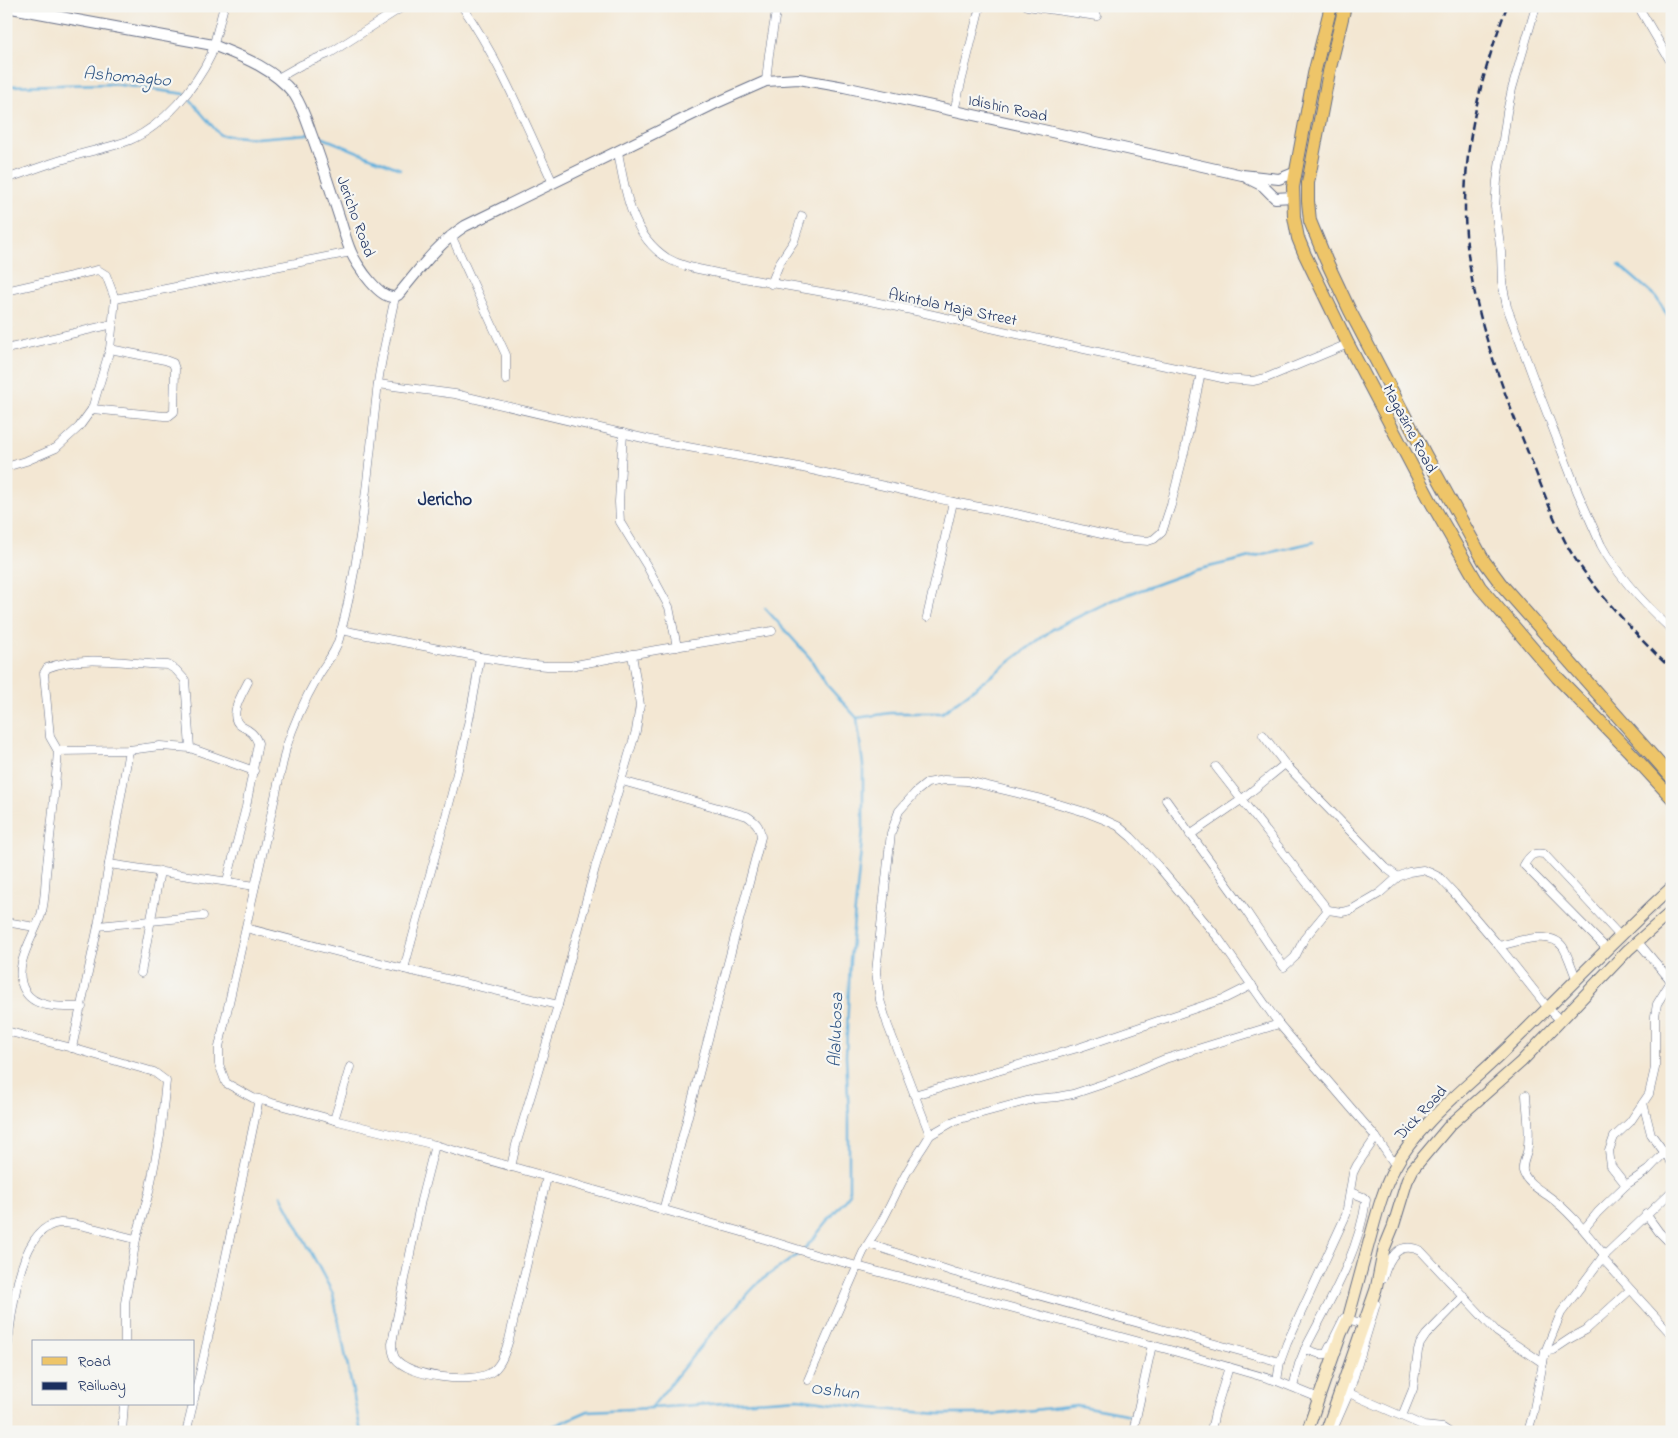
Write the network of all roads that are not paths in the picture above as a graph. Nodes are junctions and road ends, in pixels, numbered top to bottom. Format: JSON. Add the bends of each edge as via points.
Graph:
{"nodes":[{"id":1,"x":224,"y":6,"type":"edge"},
{"id":2,"x":404,"y":6,"type":"edge"},
{"id":3,"x":462,"y":6,"type":"edge"},
{"id":4,"x":777,"y":6,"type":"edge"},
{"id":5,"x":980,"y":6,"type":"edge"},
{"id":6,"x":1027,"y":6,"type":"edge"},
{"id":7,"x":1331,"y":6,"type":"edge"},
{"id":8,"x":1345,"y":6,"type":"edge"},
{"id":9,"x":1536,"y":6,"type":"edge"},
{"id":10,"x":1638,"y":6,"type":"edge"},
{"id":11,"x":6,"y":8,"type":"edge"},
{"id":12,"x":1097,"y":16,"type":"dead end"},
{"id":13,"x":213,"y":45,"type":"junction"},
{"id":14,"x":1672,"y":64,"type":"edge"},
{"id":15,"x":278,"y":78,"type":"junction"},
{"id":16,"x":766,"y":81,"type":"junction"},
{"id":17,"x":954,"y":111,"type":"junction"},
{"id":18,"x":618,"y":152,"type":"junction"},
{"id":19,"x":1296,"y":172,"type":"junction"},
{"id":20,"x":1242,"y":175,"type":"junction"},
{"id":21,"x":6,"y":179,"type":"edge"},
{"id":22,"x":553,"y":184,"type":"junction"},
{"id":23,"x":1292,"y":197,"type":"junction"},
{"id":24,"x":802,"y":216,"type":"dead end"},
{"id":25,"x":451,"y":235,"type":"junction"},
{"id":26,"x":351,"y":252,"type":"junction"},
{"id":27,"x":771,"y":284,"type":"junction"},
{"id":28,"x":6,"y":291,"type":"edge"},
{"id":29,"x":395,"y":297,"type":"junction"},
{"id":30,"x":115,"y":299,"type":"junction"},
{"id":31,"x":113,"y":324,"type":"junction"},
{"id":32,"x":1348,"y":344,"type":"junction"},
{"id":33,"x":6,"y":349,"type":"edge"},
{"id":34,"x":110,"y":349,"type":"junction"},
{"id":35,"x":1201,"y":373,"type":"junction"},
{"id":36,"x":506,"y":380,"type":"dead end"},
{"id":37,"x":378,"y":384,"type":"junction"},
{"id":38,"x":92,"y":409,"type":"junction"},
{"id":39,"x":623,"y":433,"type":"junction"},
{"id":40,"x":1425,"y":454,"type":"junction"},
{"id":41,"x":1410,"y":460,"type":"junction"},
{"id":42,"x":6,"y":467,"type":"edge"},
{"id":43,"x":953,"y":502,"type":"junction"},
{"id":44,"x":927,"y":617,"type":"dead end"},
{"id":45,"x":341,"y":630,"type":"junction"},
{"id":46,"x":1672,"y":630,"type":"edge"},
{"id":47,"x":772,"y":631,"type":"dead end"},
{"id":48,"x":677,"y":647,"type":"junction"},
{"id":49,"x":632,"y":654,"type":"junction"},
{"id":50,"x":480,"y":657,"type":"junction"},
{"id":51,"x":248,"y":682,"type":"dead end"},
{"id":52,"x":1263,"y":735,"type":"dead end"},
{"id":53,"x":190,"y":748,"type":"junction"},
{"id":54,"x":130,"y":750,"type":"junction"},
{"id":55,"x":58,"y":751,"type":"junction"},
{"id":56,"x":1285,"y":764,"type":"junction"},
{"id":57,"x":1216,"y":767,"type":"dead end"},
{"id":58,"x":254,"y":771,"type":"junction"},
{"id":59,"x":1671,"y":774,"type":"edge"},
{"id":60,"x":622,"y":780,"type":"junction"},
{"id":61,"x":1672,"y":798,"type":"edge"},
{"id":62,"x":1166,"y":800,"type":"dead end"},
{"id":63,"x":1241,"y":800,"type":"junction"},
{"id":64,"x":1190,"y":835,"type":"junction"},
{"id":65,"x":109,"y":864,"type":"junction"},
{"id":66,"x":160,"y":871,"type":"junction"},
{"id":67,"x":1398,"y":877,"type":"junction"},
{"id":68,"x":227,"y":881,"type":"junction"},
{"id":69,"x":255,"y":886,"type":"junction"},
{"id":70,"x":1672,"y":887,"type":"edge"},
{"id":71,"x":1328,"y":910,"type":"junction"},
{"id":72,"x":1672,"y":910,"type":"edge"},
{"id":73,"x":203,"y":916,"type":"dead end"},
{"id":74,"x":150,"y":921,"type":"junction"},
{"id":75,"x":6,"y":922,"type":"edge"},
{"id":76,"x":98,"y":926,"type":"junction"},
{"id":77,"x":35,"y":928,"type":"junction"},
{"id":78,"x":246,"y":928,"type":"junction"},
{"id":79,"x":1620,"y":936,"type":"junction"},
{"id":80,"x":1638,"y":942,"type":"junction"},
{"id":81,"x":1499,"y":946,"type":"junction"},
{"id":82,"x":1607,"y":949,"type":"junction"},
{"id":83,"x":404,"y":969,"type":"junction"},
{"id":84,"x":141,"y":973,"type":"dead end"},
{"id":85,"x":1577,"y":980,"type":"junction"},
{"id":86,"x":1671,"y":982,"type":"edge"},
{"id":87,"x":1252,"y":985,"type":"junction"},
{"id":88,"x":558,"y":1005,"type":"junction"},
{"id":89,"x":82,"y":1006,"type":"junction"},
{"id":90,"x":1548,"y":1008,"type":"junction"},
{"id":91,"x":1561,"y":1021,"type":"junction"},
{"id":92,"x":1279,"y":1024,"type":"junction"},
{"id":93,"x":6,"y":1031,"type":"edge"},
{"id":94,"x":72,"y":1048,"type":"junction"},
{"id":95,"x":350,"y":1067,"type":"dead end"},
{"id":96,"x":914,"y":1095,"type":"junction"},
{"id":97,"x":1526,"y":1095,"type":"dead end"},
{"id":98,"x":259,"y":1099,"type":"junction"},
{"id":99,"x":1643,"y":1103,"type":"junction"},
{"id":100,"x":334,"y":1120,"type":"junction"},
{"id":101,"x":930,"y":1135,"type":"junction"},
{"id":102,"x":1376,"y":1137,"type":"junction"},
{"id":103,"x":435,"y":1145,"type":"junction"},
{"id":104,"x":1664,"y":1152,"type":"junction"},
{"id":105,"x":1672,"y":1163,"type":"edge"},
{"id":106,"x":1395,"y":1165,"type":"junction"},
{"id":107,"x":511,"y":1167,"type":"junction"},
{"id":108,"x":547,"y":1177,"type":"junction"},
{"id":109,"x":1626,"y":1185,"type":"junction"},
{"id":110,"x":1672,"y":1191,"type":"edge"},
{"id":111,"x":1350,"y":1192,"type":"junction"},
{"id":112,"x":663,"y":1211,"type":"junction"},
{"id":113,"x":1646,"y":1214,"type":"junction"},
{"id":114,"x":1584,"y":1229,"type":"junction"},
{"id":115,"x":136,"y":1239,"type":"junction"},
{"id":116,"x":869,"y":1244,"type":"junction"},
{"id":117,"x":1672,"y":1245,"type":"edge"},
{"id":118,"x":1604,"y":1257,"type":"junction"},
{"id":119,"x":858,"y":1265,"type":"junction"},
{"id":120,"x":1630,"y":1290,"type":"junction"},
{"id":121,"x":1464,"y":1296,"type":"junction"},
{"id":122,"x":1348,"y":1319,"type":"junction"},
{"id":123,"x":1364,"y":1324,"type":"junction"},
{"id":124,"x":1672,"y":1335,"type":"edge"},
{"id":125,"x":125,"y":1340,"type":"edge"},
{"id":126,"x":1152,"y":1345,"type":"junction"},
{"id":127,"x":1305,"y":1349,"type":"junction"},
{"id":128,"x":1545,"y":1352,"type":"junction"},
{"id":129,"x":6,"y":1358,"type":"edge"},
{"id":130,"x":1280,"y":1362,"type":"junction"},
{"id":131,"x":1542,"y":1363,"type":"junction"},
{"id":132,"x":1229,"y":1367,"type":"junction"},
{"id":133,"x":808,"y":1380,"type":"dead end"},
{"id":134,"x":1277,"y":1381,"type":"junction"},
{"id":135,"x":1293,"y":1387,"type":"junction"},
{"id":136,"x":1349,"y":1393,"type":"junction"},
{"id":137,"x":195,"y":1395,"type":"edge"},
{"id":138,"x":1319,"y":1398,"type":"junction"},
{"id":139,"x":124,"y":1406,"type":"edge"},
{"id":140,"x":192,"y":1406,"type":"edge"},
{"id":141,"x":1402,"y":1416,"type":"junction"},
{"id":142,"x":187,"y":1429,"type":"dead end"},
{"id":143,"x":1211,"y":1431,"type":"edge"},
{"id":144,"x":122,"y":1432,"type":"edge"},
{"id":145,"x":1133,"y":1432,"type":"edge"},
{"id":146,"x":1307,"y":1432,"type":"edge"},
{"id":147,"x":1326,"y":1432,"type":"edge"},
{"id":148,"x":1332,"y":1432,"type":"edge"},
{"id":149,"x":1449,"y":1432,"type":"edge"},
{"id":150,"x":1528,"y":1432,"type":"edge"}],
"edges":[{"from":1,"to":13,"type":"street"},
{"from":2,"to":15,"type":"street","via":[[330,53]]},
{"from":3,"to":22,"type":"street","via":[[507,83]]},
{"from":4,"to":16,"type":"street"},
{"from":5,"to":17,"type":"street"},
{"from":6,"to":12,"type":"street"},
{"from":7,"to":19,"type":"main road","name":"Magazine Road","via":[[1314,74]]},
{"from":8,"to":40,"type":"main road","name":"Magazine Road","via":[[1312,155],[1308,183],[1310,221],[1350,311]]},
{"from":9,"to":46,"type":"street","via":[[1512,89],[1497,181],[1495,207],[1504,297],[1551,424],[1606,555]]},
{"from":10,"to":14,"type":"street"},
{"from":11,"to":13,"type":"street","name":"Jericho Road"},
{"from":13,"to":15,"type":"street","name":"Jericho Road","via":[[258,64]]},
{"from":13,"to":21,"type":"street","via":[[196,80],[172,109],[145,132],[117,145]]},
{"from":15,"to":26,"type":"street","name":"Jericho Road","via":[[302,107]]},
{"from":16,"to":17,"type":"street","name":"Idishin Road","via":[[799,79]]},
{"from":16,"to":18,"type":"street"},
{"from":17,"to":20,"type":"street","name":"Idishin Road"},
{"from":18,"to":22,"type":"street"},
{"from":18,"to":27,"type":"street","name":"Akintola Maja Street","via":[[632,212],[650,245],[680,265]]},
{"from":19,"to":20,"type":"street","via":[[1279,179]]},
{"from":19,"to":23,"type":"main road","name":"Magazine Road"},
{"from":20,"to":23,"type":"street","via":[[1275,198]]},
{"from":22,"to":25,"type":"street"},
{"from":23,"to":32,"type":"main road","name":"Magazine Road","via":[[1301,247]]},
{"from":24,"to":27,"type":"street","via":[[794,241]]},
{"from":25,"to":29,"type":"street"},
{"from":25,"to":36,"type":"street","via":[[506,355]]},
{"from":26,"to":29,"type":"street","name":"Jericho Road","via":[[369,280],[388,297]]},
{"from":26,"to":30,"type":"street"},
{"from":27,"to":35,"type":"street","name":"Akintola Maja Street","via":[[848,297]]},
{"from":28,"to":30,"type":"street","via":[[98,270],[106,275]]},
{"from":29,"to":37,"type":"street"},
{"from":30,"to":31,"type":"street"},
{"from":31,"to":33,"type":"street"},
{"from":31,"to":34,"type":"street"},
{"from":32,"to":35,"type":"street","name":"Akintola Maja Street","via":[[1253,381],[1226,380]]},
{"from":32,"to":41,"type":"main road","name":"Magazine Road"},
{"from":34,"to":38,"type":"street"},
{"from":34,"to":38,"type":"street","via":[[173,363],[174,412],[164,416]]},
{"from":35,"to":43,"type":"street","via":[[1172,505],[1162,532],[1154,539],[1123,539]]},
{"from":37,"to":39,"type":"street","via":[[455,394]]},
{"from":37,"to":45,"type":"street","via":[[357,550]]},
{"from":38,"to":42,"type":"street","via":[[79,427],[56,448]]},
{"from":39,"to":43,"type":"street","via":[[794,466]]},
{"from":39,"to":48,"type":"street","via":[[620,522],[669,607]]},
{"from":40,"to":41,"type":"main road"},
{"from":40,"to":59,"type":"main road","name":"Magazine Road","via":[[1492,573]]},
{"from":41,"to":61,"type":"main road","name":"Magazine Road","via":[[1480,587],[1557,677]]},
{"from":43,"to":44,"type":"street"},
{"from":45,"to":50,"type":"street"},
{"from":45,"to":69,"type":"street","via":[[333,653],[294,723]]},
{"from":47,"to":48,"type":"street"},
{"from":48,"to":49,"type":"street"},
{"from":49,"to":50,"type":"street","via":[[570,666]]},
{"from":49,"to":60,"type":"street","via":[[639,693],[639,717]]},
{"from":50,"to":83,"type":"street","via":[[454,785]]},
{"from":51,"to":58,"type":"street","via":[[235,718],[256,737]]},
{"from":52,"to":56,"type":"street"},
{"from":53,"to":54,"type":"street","via":[[160,746]]},
{"from":53,"to":55,"type":"street","via":[[185,680],[176,670],[168,665],[81,660],[55,664],[44,672],[50,738]]},
{"from":53,"to":58,"type":"street"},
{"from":54,"to":55,"type":"street"},
{"from":54,"to":65,"type":"street"},
{"from":55,"to":77,"type":"street","via":[[42,914]]},
{"from":56,"to":63,"type":"street"},
{"from":56,"to":67,"type":"street"},
{"from":57,"to":63,"type":"street"},
{"from":58,"to":68,"type":"street"},
{"from":60,"to":88,"type":"street"},
{"from":60,"to":112,"type":"street","via":[[747,816],[758,824],[761,837]]},
{"from":62,"to":64,"type":"street"},
{"from":63,"to":64,"type":"street"},
{"from":63,"to":71,"type":"street"},
{"from":64,"to":71,"type":"street","via":[[1284,967],[1295,957],[1304,939]]},
{"from":65,"to":66,"type":"street"},
{"from":65,"to":76,"type":"street"},
{"from":66,"to":68,"type":"street"},
{"from":66,"to":74,"type":"street"},
{"from":67,"to":71,"type":"street","via":[[1380,893],[1351,910]]},
{"from":67,"to":81,"type":"street","via":[[1423,870],[1438,877]]},
{"from":68,"to":69,"type":"street"},
{"from":69,"to":78,"type":"street"},
{"from":70,"to":79,"type":"main road","name":"Dick Road"},
{"from":72,"to":80,"type":"main road","name":"Dick Road"},
{"from":73,"to":74,"type":"street"},
{"from":74,"to":76,"type":"street"},
{"from":74,"to":84,"type":"street"},
{"from":75,"to":77,"type":"street"},
{"from":76,"to":89,"type":"street"},
{"from":77,"to":89,"type":"street","via":[[20,968],[24,990],[39,1003],[59,1007]]},
{"from":78,"to":83,"type":"street"},
{"from":78,"to":98,"type":"street","via":[[218,1056],[226,1083]]},
{"from":79,"to":82,"type":"main road","name":"Dick Road"},
{"from":79,"to":82,"type":"street","via":[[1544,854],[1532,854],[1524,865]]},
{"from":80,"to":86,"type":"street"},
{"from":80,"to":91,"type":"main road","name":"Dick Road"},
{"from":81,"to":85,"type":"street","via":[[1534,938],[1552,938],[1562,946]]},
{"from":81,"to":90,"type":"street"},
{"from":82,"to":85,"type":"main road","name":"Dick Road"},
{"from":83,"to":88,"type":"street"},
{"from":85,"to":90,"type":"main road","name":"Dick Road"},
{"from":86,"to":99,"type":"street","via":[[1657,1004],[1655,1068],[1649,1094]]},
{"from":87,"to":92,"type":"street"},
{"from":87,"to":96,"type":"street","via":[[1226,998],[1081,1047]]},
{"from":87,"to":96,"type":"street","via":[[1219,939],[1158,866],[1118,826],[1103,818],[1042,799],[967,781],[927,783],[899,811],[891,833],[876,972],[888,1026]]},
{"from":88,"to":107,"type":"street"},
{"from":89,"to":94,"type":"street"},
{"from":90,"to":91,"type":"street"},
{"from":90,"to":106,"type":"main road","name":"Dick Road","via":[[1419,1133]]},
{"from":91,"to":123,"type":"main road","name":"Dick Road","via":[[1521,1062],[1450,1125],[1413,1169],[1384,1249]]},
{"from":92,"to":101,"type":"street","via":[[1174,1056],[1082,1091],[1034,1099],[956,1120]]},
{"from":92,"to":102,"type":"street"},
{"from":93,"to":94,"type":"street"},
{"from":94,"to":115,"type":"street","via":[[154,1072],[166,1081],[149,1192]]},
{"from":95,"to":100,"type":"street"},
{"from":96,"to":101,"type":"street"},
{"from":97,"to":114,"type":"street","via":[[1528,1137],[1524,1172],[1534,1186],[1559,1204]]},
{"from":98,"to":100,"type":"street"},
{"from":98,"to":137,"type":"street"},
{"from":99,"to":104,"type":"street","via":[[1651,1134]]},
{"from":99,"to":109,"type":"street","via":[[1614,1137],[1609,1151],[1611,1166]]},
{"from":100,"to":103,"type":"street"},
{"from":101,"to":116,"type":"street"},
{"from":102,"to":106,"type":"street"},
{"from":102,"to":111,"type":"street","via":[[1357,1165]]},
{"from":103,"to":107,"type":"street"},
{"from":103,"to":108,"type":"street","via":[[392,1343],[396,1359],[423,1375],[467,1378],[491,1373],[499,1365],[509,1340]]},
{"from":104,"to":105,"type":"street"},
{"from":104,"to":109,"type":"street","via":[[1648,1170]]},
{"from":106,"to":122,"type":"main road","name":"Dick Road","via":[[1378,1210]]},
{"from":107,"to":108,"type":"street"},
{"from":108,"to":112,"type":"street"},
{"from":109,"to":114,"type":"street"},
{"from":110,"to":113,"type":"street"},
{"from":111,"to":127,"type":"street","via":[[1366,1200],[1362,1225],[1353,1251]]},
{"from":111,"to":130,"type":"street","via":[[1346,1216]]},
{"from":112,"to":119,"type":"street"},
{"from":113,"to":117,"type":"street"},
{"from":113,"to":118,"type":"street"},
{"from":114,"to":118,"type":"street"},
{"from":115,"to":125,"type":"street","via":[[125,1303]]},
{"from":115,"to":129,"type":"street","via":[[75,1224],[51,1225],[41,1232],[30,1246],[21,1268]]},
{"from":116,"to":119,"type":"street","via":[[863,1250]]},
{"from":116,"to":130,"type":"street","via":[[976,1278]]},
{"from":118,"to":120,"type":"street"},
{"from":118,"to":128,"type":"street","via":[[1561,1313]]},
{"from":119,"to":126,"type":"street"},
{"from":119,"to":133,"type":"street"},
{"from":120,"to":124,"type":"street"},
{"from":120,"to":128,"type":"street","via":[[1586,1330]]},
{"from":121,"to":131,"type":"street","via":[[1497,1332]]},
{"from":121,"to":136,"type":"street","via":[[1421,1251],[1415,1248],[1399,1250],[1390,1258]]},
{"from":121,"to":141,"type":"street","via":[[1420,1344],[1412,1389]]},
{"from":122,"to":123,"type":"street"},
{"from":122,"to":127,"type":"street","via":[[1344,1318],[1326,1354]]},
{"from":122,"to":138,"type":"main road","name":"Dick Road"},
{"from":123,"to":147,"type":"main road","name":"Dick Road"},
{"from":126,"to":132,"type":"street"},
{"from":126,"to":145,"type":"street"},
{"from":127,"to":135,"type":"street"},
{"from":128,"to":131,"type":"street"},
{"from":130,"to":134,"type":"street"},
{"from":131,"to":150,"type":"street"},
{"from":132,"to":134,"type":"street"},
{"from":132,"to":143,"type":"street"},
{"from":134,"to":135,"type":"street"},
{"from":135,"to":138,"type":"street"},
{"from":136,"to":141,"type":"street"},
{"from":136,"to":148,"type":"street"},
{"from":138,"to":146,"type":"main road","name":"Dick Road"},
{"from":139,"to":144,"type":"street"},
{"from":140,"to":142,"type":"street"},
{"from":141,"to":149,"type":"street"}]}
